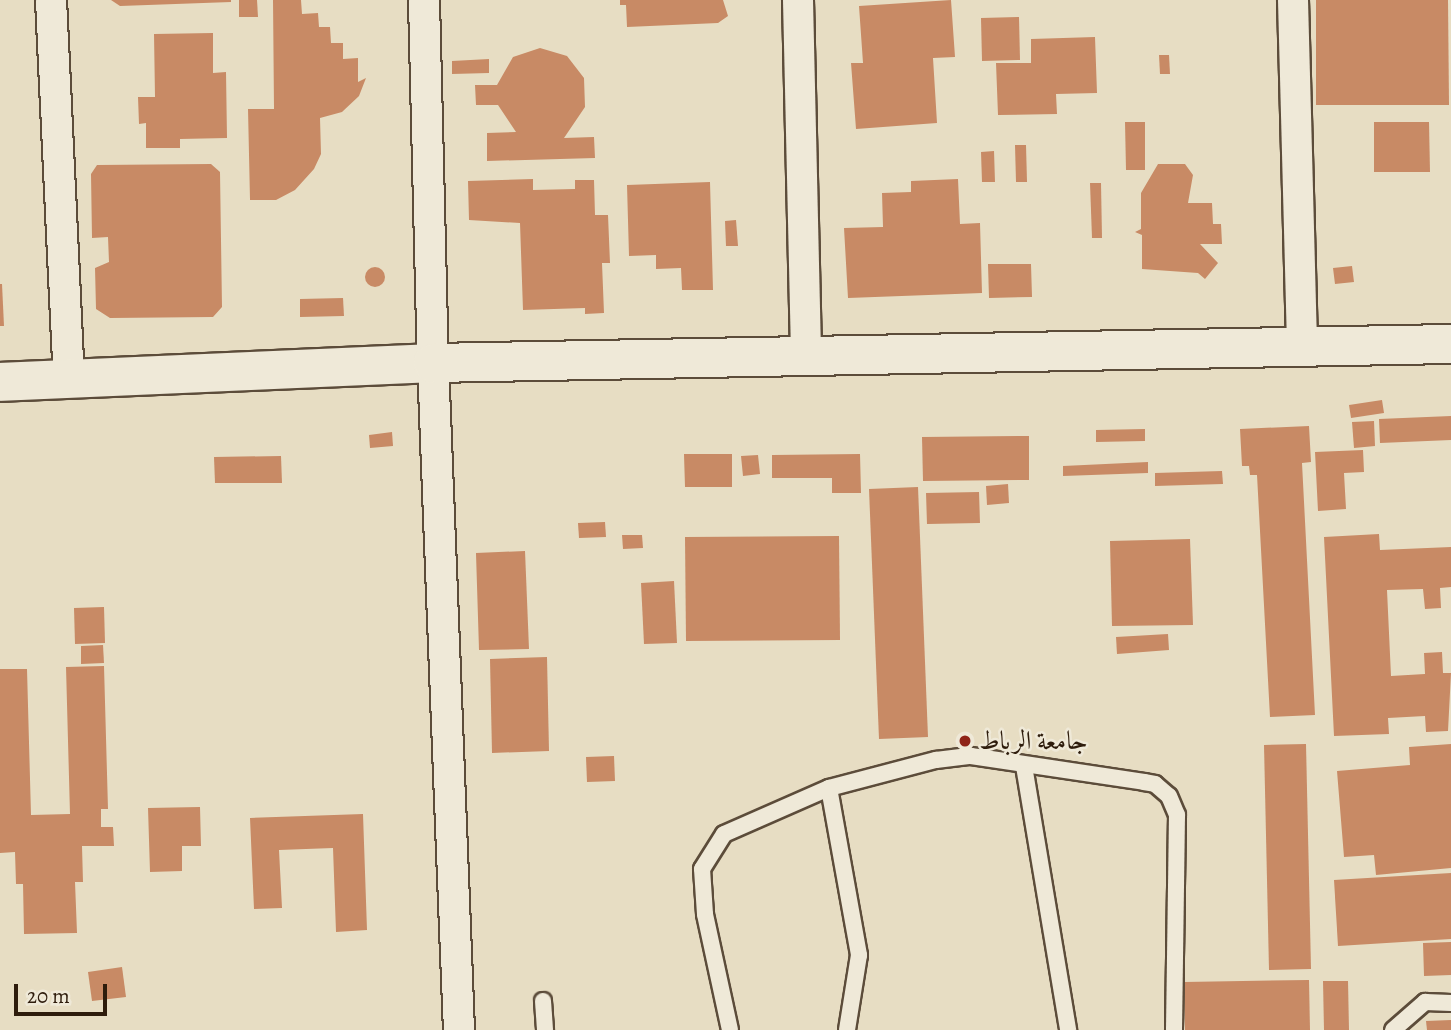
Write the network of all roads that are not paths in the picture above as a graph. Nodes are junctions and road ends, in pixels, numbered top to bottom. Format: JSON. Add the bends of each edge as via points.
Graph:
{"nodes":[{"id":1,"x":51,"y":0,"type":"edge"},
{"id":2,"x":424,"y":0,"type":"edge"},
{"id":3,"x":798,"y":0,"type":"edge"},
{"id":4,"x":1293,"y":0,"type":"edge"},
{"id":5,"x":1451,"y":344,"type":"edge"},
{"id":6,"x":1302,"y":347,"type":"junction"},
{"id":7,"x":806,"y":356,"type":"junction"},
{"id":8,"x":433,"y":363,"type":"junction"},
{"id":9,"x":69,"y":379,"type":"junction"},
{"id":10,"x":0,"y":382,"type":"edge"},
{"id":11,"x":1024,"y":766,"type":"junction"},
{"id":12,"x":829,"y":788,"type":"junction"},
{"id":13,"x":543,"y":1001,"type":"dead end"},
{"id":14,"x":1451,"y":1003,"type":"edge"},
{"id":15,"x":459,"y":1030,"type":"edge"},
{"id":16,"x":545,"y":1030,"type":"edge"},
{"id":17,"x":730,"y":1030,"type":"edge"},
{"id":18,"x":847,"y":1030,"type":"edge"},
{"id":19,"x":1068,"y":1030,"type":"edge"},
{"id":20,"x":1174,"y":1030,"type":"edge"},
{"id":21,"x":1392,"y":1030,"type":"edge"}],
"edges":[{"from":1,"to":9,"type":"street"},
{"from":2,"to":8,"type":"street"},
{"from":3,"to":7,"type":"street"},
{"from":4,"to":6,"type":"street"},
{"from":5,"to":6,"type":"street"},
{"from":6,"to":7,"type":"street"},
{"from":7,"to":8,"type":"street"},
{"from":8,"to":9,"type":"street"},
{"from":8,"to":15,"type":"street"},
{"from":9,"to":10,"type":"street"},
{"from":11,"to":12,"type":"lane","via":[[971,756],[936,760]]},
{"from":11,"to":19,"type":"lane"},
{"from":11,"to":20,"type":"lane","via":[[1144,782],[1169,796],[1177,815]]},
{"from":12,"to":17,"type":"lane","via":[[724,834],[702,869],[705,914]]},
{"from":12,"to":18,"type":"lane","via":[[859,955]]},
{"from":13,"to":16,"type":"lane"},
{"from":14,"to":21,"type":"lane","via":[[1425,1002]]}]}
